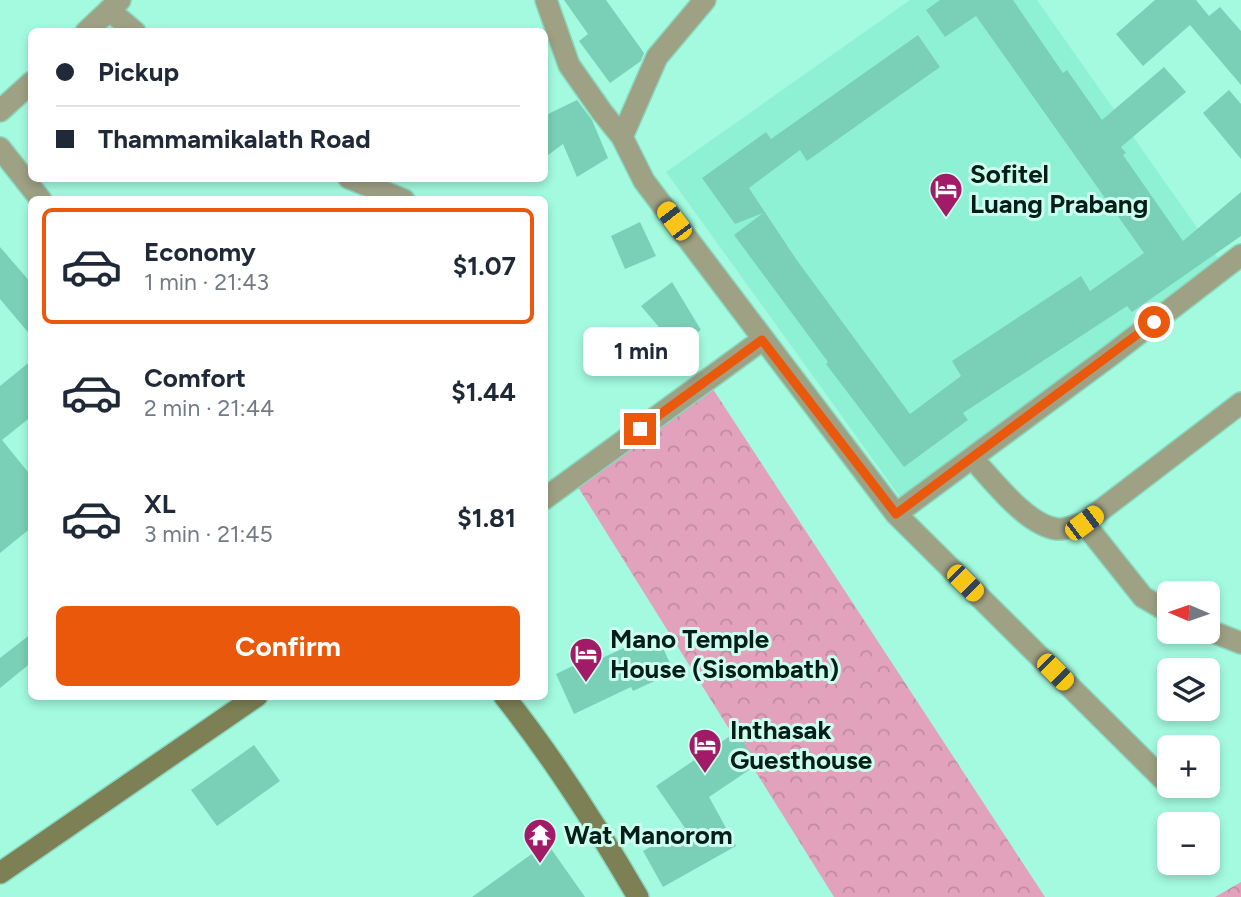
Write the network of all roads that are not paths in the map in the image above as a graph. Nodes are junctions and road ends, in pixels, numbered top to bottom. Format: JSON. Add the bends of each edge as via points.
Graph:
{"nodes":[{"id":1,"x":546,"y":0,"type":"edge"},
{"id":2,"x":705,"y":0,"type":"edge"},
{"id":3,"x":115,"y":5,"type":"edge"},
{"id":4,"x":90,"y":28,"type":"edge"},
{"id":5,"x":132,"y":28,"type":"edge"},
{"id":6,"x":28,"y":86,"type":"edge"},
{"id":7,"x":0,"y":111,"type":"edge"},
{"id":8,"x":622,"y":137,"type":"junction"},
{"id":9,"x":0,"y":148,"type":"edge"},
{"id":10,"x":359,"y":182,"type":"edge"},
{"id":11,"x":38,"y":196,"type":"edge"},
{"id":12,"x":394,"y":196,"type":"edge"},
{"id":13,"x":1241,"y":255,"type":"edge"},
{"id":14,"x":762,"y":340,"type":"junction"},
{"id":15,"x":1241,"y":402,"type":"edge"},
{"id":16,"x":972,"y":458,"type":"junction"},
{"id":17,"x":548,"y":496,"type":"edge"},
{"id":18,"x":896,"y":514,"type":"junction"},
{"id":19,"x":1084,"y":523,"type":"junction"},
{"id":20,"x":1157,"y":605,"type":"edge"},
{"id":21,"x":1220,"y":635,"type":"edge"},
{"id":22,"x":1241,"y":643,"type":"edge"},
{"id":23,"x":251,"y":700,"type":"edge"},
{"id":24,"x":507,"y":700,"type":"edge"},
{"id":25,"x":1157,"y":773,"type":"edge"},
{"id":26,"x":0,"y":873,"type":"edge"},
{"id":27,"x":638,"y":897,"type":"edge"}],
"edges":[{"from":1,"to":8,"type":"street","via":[[569,65]]},
{"from":2,"to":8,"type":"street","via":[[657,57]]},
{"from":3,"to":4,"type":"street"},
{"from":3,"to":5,"type":"street"},
{"from":6,"to":7,"type":"street"},
{"from":8,"to":14,"type":"street","via":[[644,181]]},
{"from":9,"to":11,"type":"street"},
{"from":10,"to":12,"type":"street"},
{"from":13,"to":16,"type":"street"},
{"from":14,"to":17,"type":"street"},
{"from":14,"to":18,"type":"street"},
{"from":15,"to":19,"type":"street"},
{"from":16,"to":18,"type":"street"},
{"from":16,"to":19,"type":"street","via":[[1041,523],[1058,529]]},
{"from":18,"to":25,"type":"street"},
{"from":19,"to":20,"type":"street","via":[[1143,597]]},
{"from":21,"to":22,"type":"street"},
{"from":23,"to":26,"type":"street"},
{"from":24,"to":27,"type":"street","via":[[607,844]]}]}
